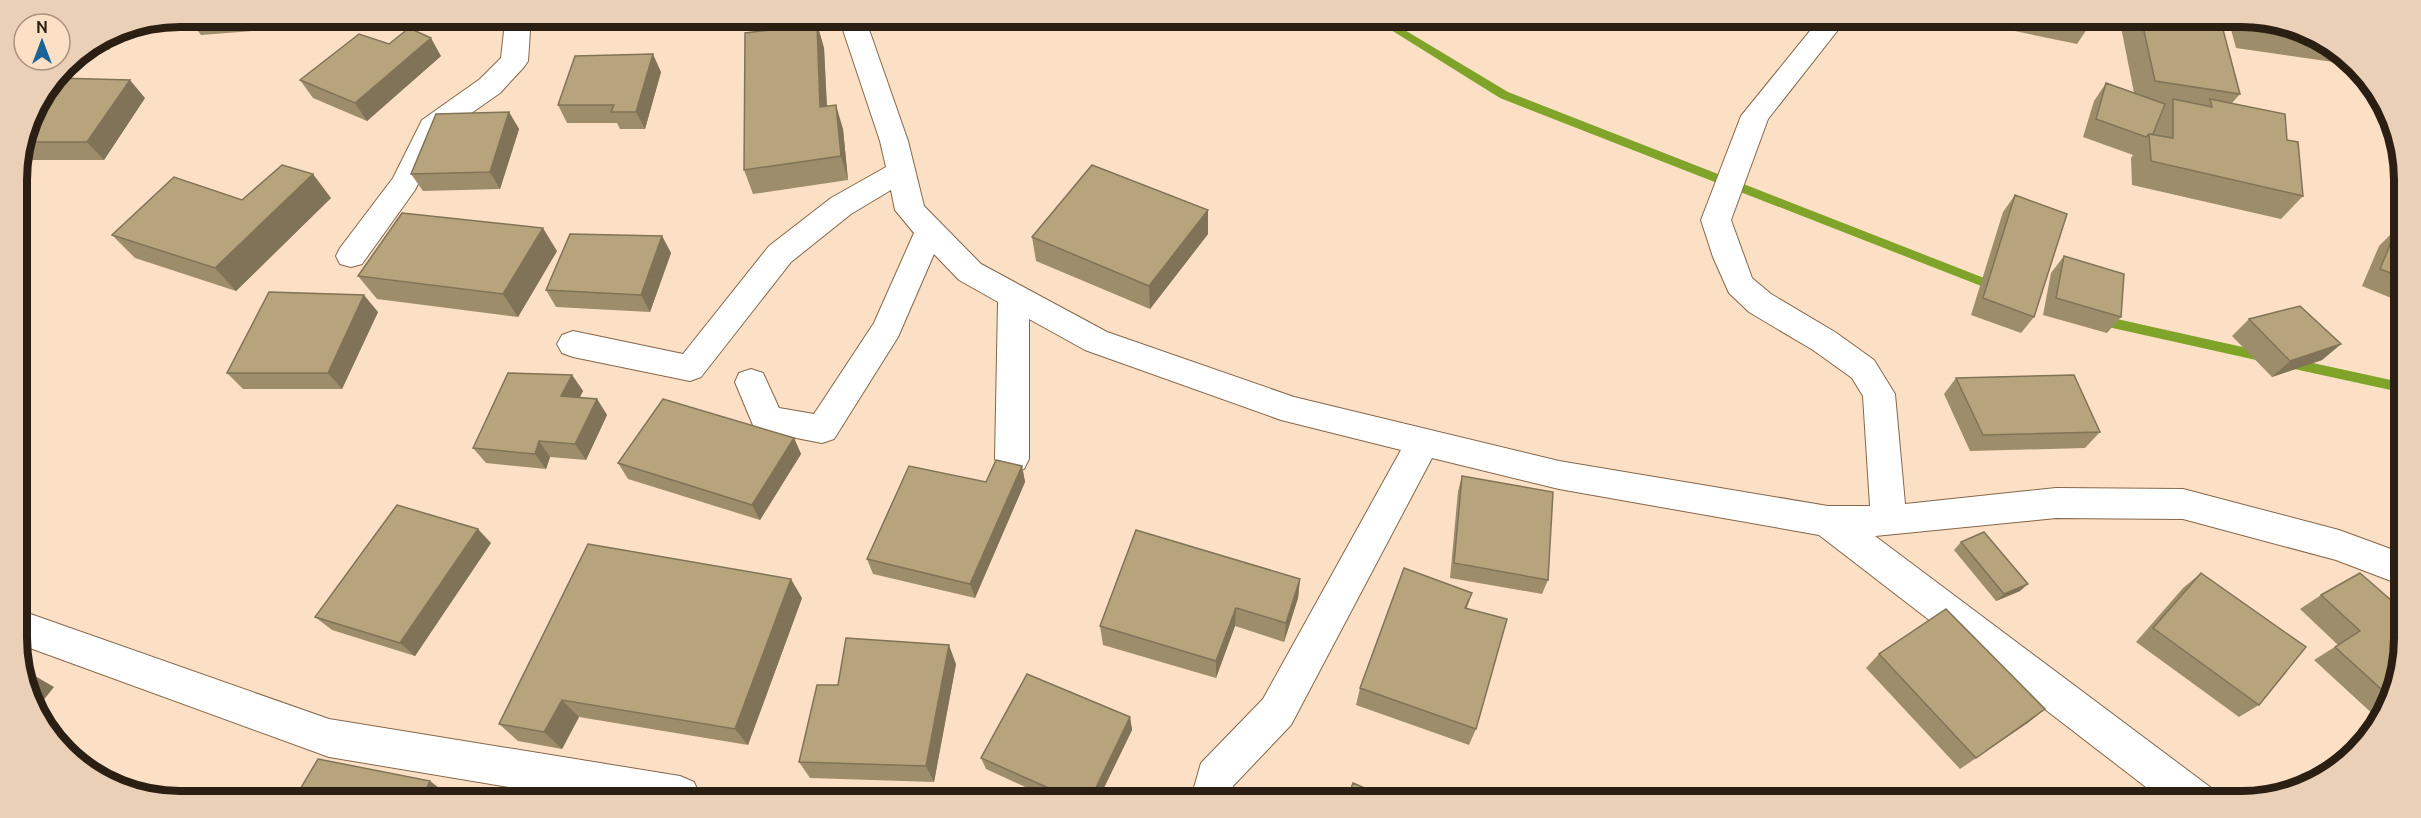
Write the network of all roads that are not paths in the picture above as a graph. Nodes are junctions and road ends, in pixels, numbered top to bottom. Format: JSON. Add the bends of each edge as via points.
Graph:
{"nodes":[{"id":1,"x":515,"y":27,"type":"edge"},
{"id":2,"x":855,"y":27,"type":"edge"},
{"id":3,"x":1827,"y":27,"type":"edge"},
{"id":4,"x":901,"y":171,"type":"junction"},
{"id":5,"x":930,"y":230,"type":"junction"},
{"id":6,"x":351,"y":256,"type":"dead end"},
{"id":7,"x":1014,"y":296,"type":"junction"},
{"id":8,"x":573,"y":344,"type":"dead end"},
{"id":9,"x":751,"y":382,"type":"dead end"},
{"id":10,"x":1423,"y":442,"type":"junction"},
{"id":11,"x":1012,"y":459,"type":"dead end"},
{"id":12,"x":1828,"y":521,"type":"junction"},
{"id":13,"x":1889,"y":521,"type":"junction"},
{"id":14,"x":2394,"y":566,"type":"edge"},
{"id":15,"x":27,"y":630,"type":"edge"},
{"id":16,"x":650,"y":791,"type":"edge"},
{"id":17,"x":1212,"y":791,"type":"edge"},
{"id":18,"x":2183,"y":791,"type":"edge"}],
"edges":[{"from":1,"to":6,"type":"street","via":[[514,61],[490,86],[432,127],[405,183]]},
{"from":2,"to":4,"type":"street"},
{"from":3,"to":13,"type":"street","via":[[1755,116],[1716,220],[1740,285],[1760,303],[1863,369],[1879,394]]},
{"from":4,"to":5,"type":"street","via":[[910,210]]},
{"from":4,"to":8,"type":"street","via":[[840,206],[780,254],[690,368]]},
{"from":5,"to":7,"type":"street","via":[[970,272]]},
{"from":5,"to":9,"type":"street","via":[[887,328],[822,429],[767,420]]},
{"from":7,"to":10,"type":"street","via":[[1107,344],[1293,410]]},
{"from":7,"to":11,"type":"street"},
{"from":10,"to":12,"type":"street","via":[[1559,475]]},
{"from":10,"to":17,"type":"street","via":[[1277,712],[1215,777]]},
{"from":12,"to":13,"type":"street"},
{"from":12,"to":18,"type":"street"},
{"from":13,"to":14,"type":"street","via":[[2056,503],[2183,504],[2339,545]]},
{"from":15,"to":16,"type":"street","via":[[329,738]]}]}
